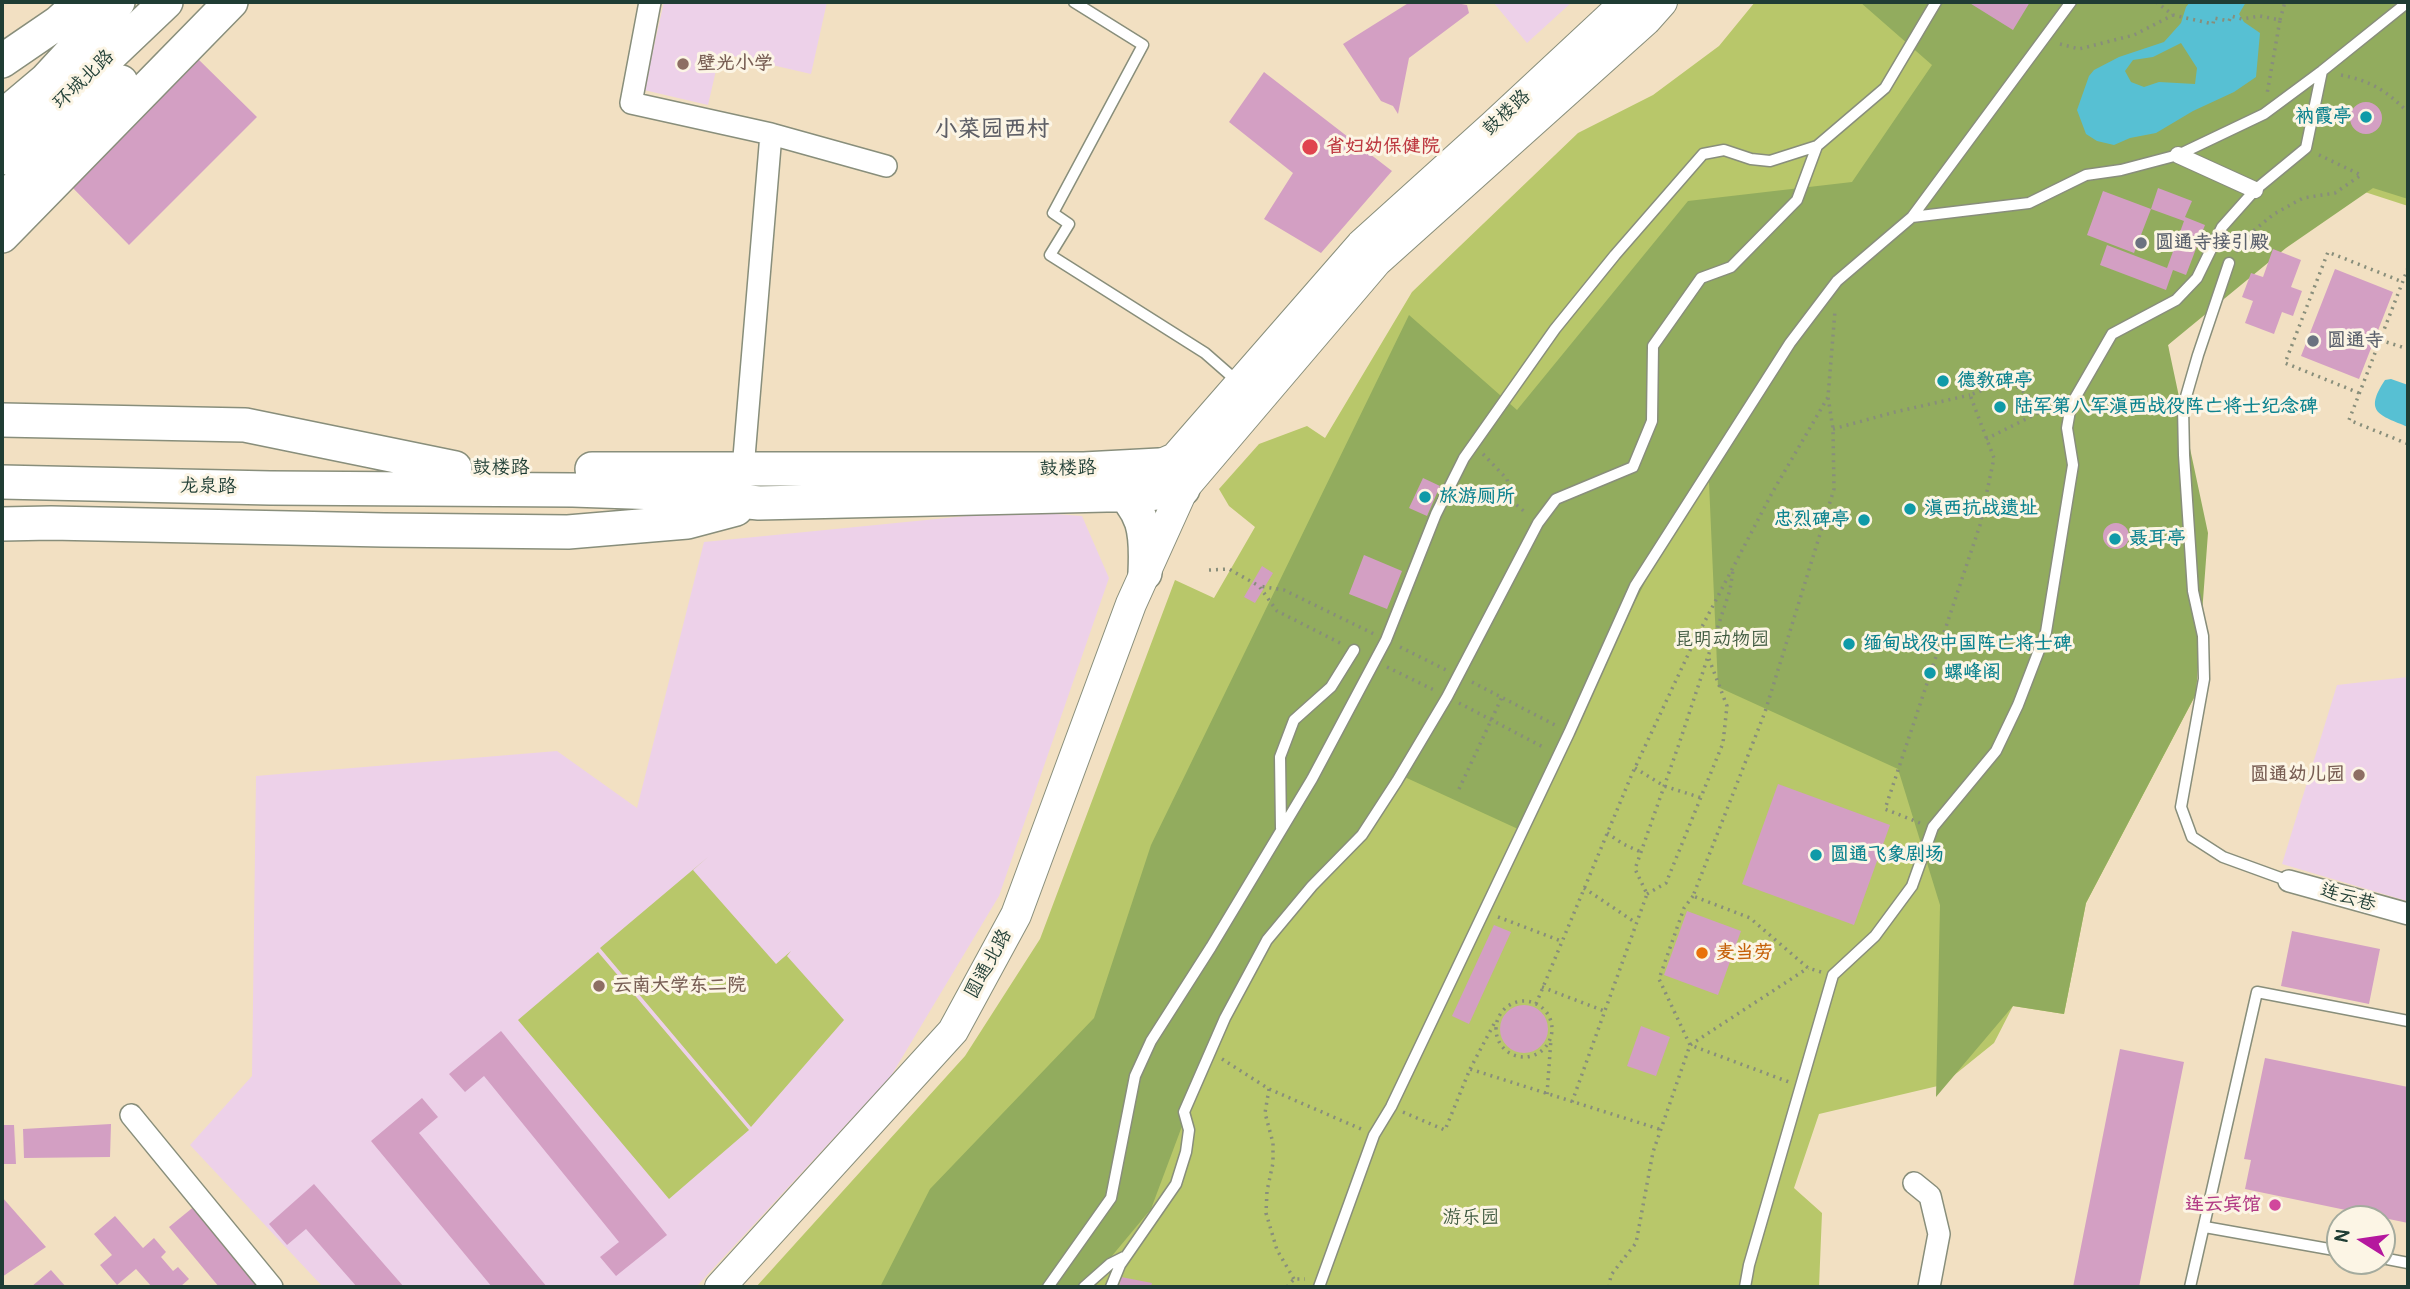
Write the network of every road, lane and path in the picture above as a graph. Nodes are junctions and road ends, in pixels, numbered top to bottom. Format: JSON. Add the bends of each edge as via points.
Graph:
{"nodes":[{"id":1,"x":118,"y":2,"type":"edge"},
{"id":2,"x":166,"y":2,"type":"edge"},
{"id":3,"x":201,"y":2,"type":"edge"},
{"id":4,"x":231,"y":2,"type":"edge"},
{"id":5,"x":650,"y":2,"type":"edge"},
{"id":6,"x":1074,"y":2,"type":"edge"},
{"id":7,"x":1626,"y":2,"type":"edge"},
{"id":8,"x":1662,"y":2,"type":"edge"},
{"id":9,"x":1936,"y":2,"type":"edge"},
{"id":10,"x":2071,"y":2,"type":"edge"},
{"id":11,"x":2156,"y":2,"type":"edge"},
{"id":12,"x":2285,"y":2,"type":"edge"},
{"id":13,"x":2408,"y":2,"type":"edge"},
{"id":14,"x":63,"y":9,"type":"edge"},
{"id":15,"x":2173,"y":15,"type":"junction"},
{"id":16,"x":2280,"y":20,"type":"junction"},
{"id":17,"x":2,"y":34,"type":"edge"},
{"id":18,"x":2044,"y":40,"type":"junction"},
{"id":19,"x":2,"y":61,"type":"edge"},
{"id":20,"x":2322,"y":71,"type":"junction"},
{"id":21,"x":2408,"y":112,"type":"edge"},
{"id":22,"x":2264,"y":114,"type":"junction"},
{"id":23,"x":2,"y":117,"type":"edge"},
{"id":24,"x":771,"y":134,"type":"junction"},
{"id":25,"x":1817,"y":146,"type":"junction"},
{"id":26,"x":2306,"y":148,"type":"junction"},
{"id":27,"x":2178,"y":155,"type":"junction"},
{"id":28,"x":2,"y":158,"type":"edge"},
{"id":29,"x":886,"y":166,"type":"dead end"},
{"id":30,"x":54,"y":183,"type":"junction"},
{"id":31,"x":2255,"y":190,"type":"junction"},
{"id":32,"x":2,"y":201,"type":"edge"},
{"id":33,"x":1912,"y":217,"type":"junction"},
{"id":34,"x":2,"y":221,"type":"edge"},
{"id":35,"x":2,"y":236,"type":"edge"},
{"id":36,"x":2229,"y":263,"type":"joint"},
{"id":37,"x":2408,"y":268,"type":"edge"},
{"id":38,"x":1837,"y":281,"type":"junction"},
{"id":39,"x":2403,"y":282,"type":"junction"},
{"id":40,"x":2381,"y":340,"type":"junction"},
{"id":41,"x":2408,"y":349,"type":"edge"},
{"id":42,"x":1240,"y":383,"type":"junction"},
{"id":43,"x":2360,"y":393,"type":"junction"},
{"id":44,"x":1970,"y":396,"type":"junction"},
{"id":45,"x":1828,"y":397,"type":"junction"},
{"id":46,"x":2071,"y":405,"type":"junction"},
{"id":47,"x":2046,"y":408,"type":"junction"},
{"id":48,"x":2,"y":420,"type":"edge"},
{"id":49,"x":1833,"y":429,"type":"junction"},
{"id":50,"x":1986,"y":439,"type":"junction"},
{"id":51,"x":2,"y":441,"type":"edge"},
{"id":52,"x":2408,"y":444,"type":"edge"},
{"id":53,"x":1474,"y":445,"type":"junction"},
{"id":54,"x":317,"y":462,"type":"junction"},
{"id":55,"x":2,"y":464,"type":"edge"},
{"id":56,"x":456,"y":468,"type":"junction"},
{"id":57,"x":743,"y":469,"type":"junction"},
{"id":58,"x":1084,"y":469,"type":"junction"},
{"id":59,"x":1169,"y":476,"type":"junction"},
{"id":60,"x":2,"y":482,"type":"edge"},
{"id":61,"x":414,"y":488,"type":"joint"},
{"id":62,"x":1126,"y":494,"type":"junction"},
{"id":63,"x":759,"y":503,"type":"junction"},
{"id":64,"x":2,"y":504,"type":"edge"},
{"id":65,"x":1538,"y":523,"type":"junction"},
{"id":66,"x":2,"y":524,"type":"edge"},
{"id":67,"x":1734,"y":564,"type":"junction"},
{"id":68,"x":1209,"y":570,"type":"dead end"},
{"id":69,"x":1145,"y":573,"type":"junction"},
{"id":70,"x":1259,"y":586,"type":"junction"},
{"id":71,"x":1386,"y":640,"type":"junction"},
{"id":72,"x":1354,"y":650,"type":"joint"},
{"id":73,"x":1708,"y":657,"type":"junction"},
{"id":74,"x":1375,"y":661,"type":"junction"},
{"id":75,"x":1457,"y":675,"type":"junction"},
{"id":76,"x":1447,"y":697,"type":"junction"},
{"id":77,"x":1502,"y":697,"type":"junction"},
{"id":78,"x":1490,"y":719,"type":"junction"},
{"id":79,"x":1569,"y":733,"type":"junction"},
{"id":80,"x":1558,"y":755,"type":"junction"},
{"id":81,"x":1635,"y":768,"type":"junction"},
{"id":82,"x":1664,"y":786,"type":"junction"},
{"id":83,"x":1459,"y":789,"type":"dead end"},
{"id":84,"x":1702,"y":798,"type":"junction"},
{"id":85,"x":1933,"y":827,"type":"junction"},
{"id":86,"x":1281,"y":830,"type":"junction"},
{"id":87,"x":1607,"y":833,"type":"junction"},
{"id":88,"x":1641,"y":852,"type":"junction"},
{"id":89,"x":2288,"y":881,"type":"joint"},
{"id":90,"x":1584,"y":888,"type":"junction"},
{"id":91,"x":1647,"y":894,"type":"junction"},
{"id":92,"x":1693,"y":896,"type":"junction"},
{"id":93,"x":1483,"y":911,"type":"junction"},
{"id":94,"x":2408,"y":914,"type":"edge"},
{"id":95,"x":1636,"y":923,"type":"junction"},
{"id":96,"x":1561,"y":942,"type":"junction"},
{"id":97,"x":1808,"y":968,"type":"junction"},
{"id":98,"x":1833,"y":975,"type":"junction"},
{"id":99,"x":1542,"y":987,"type":"junction"},
{"id":100,"x":1536,"y":1004,"type":"junction"},
{"id":101,"x":1604,"y":1011,"type":"junction"},
{"id":102,"x":1499,"y":1016,"type":"junction"},
{"id":103,"x":2408,"y":1021,"type":"edge"},
{"id":104,"x":1551,"y":1033,"type":"junction"},
{"id":105,"x":1690,"y":1045,"type":"junction"},
{"id":106,"x":1211,"y":1052,"type":"junction"},
{"id":107,"x":1470,"y":1069,"type":"junction"},
{"id":108,"x":1801,"y":1086,"type":"junction"},
{"id":109,"x":1269,"y":1089,"type":"junction"},
{"id":110,"x":1547,"y":1094,"type":"junction"},
{"id":111,"x":1572,"y":1102,"type":"junction"},
{"id":112,"x":1391,"y":1107,"type":"junction"},
{"id":113,"x":131,"y":1115,"type":"dead end"},
{"id":114,"x":1659,"y":1129,"type":"junction"},
{"id":115,"x":1374,"y":1135,"type":"junction"},
{"id":116,"x":1914,"y":1183,"type":"dead end"},
{"id":117,"x":2205,"y":1227,"type":"junction"},
{"id":118,"x":2326,"y":1249,"type":"edge"},
{"id":119,"x":1126,"y":1256,"type":"junction"},
{"id":120,"x":1294,"y":1279,"type":"junction"},
{"id":121,"x":1320,"y":1283,"type":"edge"},
{"id":122,"x":272,"y":1287,"type":"edge"},
{"id":123,"x":720,"y":1287,"type":"edge"},
{"id":124,"x":1048,"y":1287,"type":"edge"},
{"id":125,"x":1084,"y":1287,"type":"edge"},
{"id":126,"x":1111,"y":1287,"type":"edge"},
{"id":127,"x":1287,"y":1287,"type":"edge"},
{"id":128,"x":1609,"y":1287,"type":"edge"},
{"id":129,"x":1745,"y":1287,"type":"edge"},
{"id":130,"x":1929,"y":1287,"type":"edge"},
{"id":131,"x":2190,"y":1287,"type":"edge"}],
"edges":[{"from":1,"to":23,"type":"main road","name":"环城北路","via":[[46,80]]},
{"from":2,"to":28,"type":"main road","name":"环城北路"},
{"from":3,"to":32,"type":"main road"},
{"from":4,"to":30,"type":"main road"},
{"from":5,"to":24,"type":"street","via":[[631,103]]},
{"from":6,"to":42,"type":"lane","via":[[1143,45],[1053,214],[1069,224],[1050,255],[1205,353]]},
{"from":7,"to":42,"type":"main road","name":"鼓楼路","via":[[1361,245]]},
{"from":8,"to":59,"type":"main road","name":"鼓楼路","via":[[1377,261]]},
{"from":9,"to":25,"type":"lane","via":[[1885,88]]},
{"from":10,"to":18,"type":"lane"},
{"from":11,"to":15,"type":"path"},
{"from":12,"to":16,"type":"path"},
{"from":13,"to":20,"type":"lane"},
{"from":14,"to":17,"type":"main road"},
{"from":14,"to":19,"type":"main road"},
{"from":15,"to":16,"type":"path","via":[[2213,24],[2214,18],[2229,21],[2231,16]]},
{"from":15,"to":18,"type":"path","via":[[2134,35],[2078,49]]},
{"from":16,"to":22,"type":"path"},
{"from":18,"to":33,"type":"lane"},
{"from":20,"to":21,"type":"path","via":[[2375,85]]},
{"from":20,"to":22,"type":"lane"},
{"from":20,"to":26,"type":"lane"},
{"from":22,"to":27,"type":"lane"},
{"from":24,"to":29,"type":"street"},
{"from":24,"to":57,"type":"street"},
{"from":25,"to":53,"type":"lane","via":[[1770,161],[1724,150],[1703,154],[1555,329]]},
{"from":25,"to":65,"type":"lane","via":[[1797,200],[1731,267],[1701,278],[1653,345],[1652,421],[1633,467],[1556,499]]},
{"from":26,"to":31,"type":"lane"},
{"from":26,"to":36,"type":"path","via":[[2361,175],[2335,193],[2303,198],[2274,214],[2247,236]]},
{"from":27,"to":31,"type":"street"},
{"from":27,"to":33,"type":"lane","via":[[2086,175],[2029,203]]},
{"from":30,"to":34,"type":"main road"},
{"from":30,"to":35,"type":"main road"},
{"from":31,"to":46,"type":"lane","via":[[2222,227],[2197,278],[2176,300],[2112,334]]},
{"from":33,"to":38,"type":"lane"},
{"from":36,"to":89,"type":"lane","via":[[2183,407],[2193,591],[2203,636],[2204,679],[2181,807],[2192,837],[2223,857]]},
{"from":37,"to":39,"type":"path"},
{"from":38,"to":45,"type":"path"},
{"from":38,"to":79,"type":"lane","via":[[1790,343],[1635,586]]},
{"from":39,"to":40,"type":"path"},
{"from":39,"to":43,"type":"path","via":[[2328,252],[2285,363]]},
{"from":40,"to":41,"type":"path"},
{"from":40,"to":43,"type":"path"},
{"from":42,"to":59,"type":"main road","name":"鼓楼路"},
{"from":43,"to":52,"type":"path","via":[[2349,421]]},
{"from":44,"to":47,"type":"path","via":[[2008,380]]},
{"from":44,"to":49,"type":"path"},
{"from":44,"to":50,"type":"path"},
{"from":45,"to":49,"type":"path"},
{"from":45,"to":67,"type":"path"},
{"from":46,"to":47,"type":"path"},
{"from":46,"to":85,"type":"lane","via":[[2067,428],[2073,464],[2046,632],[1996,751]]},
{"from":47,"to":50,"type":"path"},
{"from":48,"to":56,"type":"main road","via":[[245,425]]},
{"from":49,"to":92,"type":"path","via":[[1834,489],[1766,712]]},
{"from":50,"to":85,"type":"path","via":[[1994,458],[1980,525],[1885,809]]},
{"from":51,"to":54,"type":"main road","via":[[198,444]]},
{"from":53,"to":65,"type":"path","via":[[1507,479],[1513,502]]},
{"from":53,"to":71,"type":"lane","via":[[1436,514]]},
{"from":54,"to":55,"type":"main road","name":"龙泉路"},
{"from":54,"to":56,"type":"main road"},
{"from":56,"to":57,"type":"main road","name":"鼓楼路"},
{"from":57,"to":58,"type":"main road","name":"鼓楼路"},
{"from":58,"to":59,"type":"main road","name":"鼓楼路"},
{"from":58,"to":62,"type":"main road","via":[[1113,482]]},
{"from":59,"to":62,"type":"main road","name":"鼓楼路"},
{"from":59,"to":69,"type":"main road","name":"圆通北路"},
{"from":60,"to":61,"type":"main road","name":"龙泉路"},
{"from":61,"to":63,"type":"main road","name":"鼓楼路","via":[[659,493]]},
{"from":62,"to":63,"type":"main road","name":"鼓楼路"},
{"from":62,"to":69,"type":"main road","via":[[1146,530]]},
{"from":63,"to":64,"type":"main road","via":[[540,510],[59,500]]},
{"from":63,"to":66,"type":"main road","via":[[687,522],[568,532]]},
{"from":65,"to":75,"type":"lane"},
{"from":67,"to":73,"type":"path"},
{"from":67,"to":81,"type":"path"},
{"from":68,"to":70,"type":"path","via":[[1229,569]]},
{"from":69,"to":123,"type":"main road","name":"圆通北路","via":[[1016,915],[953,1031]]},
{"from":70,"to":71,"type":"path","via":[[1284,590]]},
{"from":70,"to":72,"type":"path","via":[[1277,611]]},
{"from":71,"to":74,"type":"lane"},
{"from":71,"to":75,"type":"path"},
{"from":72,"to":86,"type":"lane","via":[[1331,687],[1294,720],[1280,757]]},
{"from":73,"to":82,"type":"path"},
{"from":73,"to":84,"type":"path","via":[[1727,706],[1723,743]]},
{"from":74,"to":76,"type":"path"},
{"from":74,"to":86,"type":"lane"},
{"from":75,"to":76,"type":"lane"},
{"from":75,"to":77,"type":"path"},
{"from":76,"to":78,"type":"path"},
{"from":76,"to":106,"type":"lane","via":[[1362,835],[1267,940]]},
{"from":77,"to":78,"type":"path"},
{"from":77,"to":79,"type":"path"},
{"from":78,"to":80,"type":"path"},
{"from":78,"to":83,"type":"path"},
{"from":79,"to":80,"type":"lane"},
{"from":80,"to":93,"type":"lane"},
{"from":81,"to":82,"type":"path"},
{"from":81,"to":87,"type":"path"},
{"from":82,"to":84,"type":"path"},
{"from":82,"to":88,"type":"path"},
{"from":84,"to":91,"type":"path","via":[[1666,883]]},
{"from":85,"to":98,"type":"lane","via":[[1912,886],[1875,936]]},
{"from":86,"to":124,"type":"lane","via":[[1151,1041],[1135,1076],[1111,1198]]},
{"from":87,"to":88,"type":"path"},
{"from":87,"to":90,"type":"path"},
{"from":88,"to":91,"type":"path","via":[[1634,869]]},
{"from":89,"to":94,"type":"street","name":"连云巷"},
{"from":90,"to":95,"type":"path"},
{"from":90,"to":96,"type":"path"},
{"from":91,"to":95,"type":"path"},
{"from":92,"to":97,"type":"path","via":[[1750,918]]},
{"from":92,"to":105,"type":"path","via":[[1684,908],[1659,979]]},
{"from":93,"to":96,"type":"path"},
{"from":93,"to":112,"type":"lane"},
{"from":95,"to":101,"type":"path"},
{"from":96,"to":99,"type":"path"},
{"from":97,"to":98,"type":"path"},
{"from":97,"to":105,"type":"path"},
{"from":98,"to":108,"type":"lane"},
{"from":99,"to":100,"type":"path"},
{"from":99,"to":101,"type":"path"},
{"from":100,"to":102,"type":"path","via":[[1511,1004]]},
{"from":100,"to":104,"type":"path","via":[[1548,1016]]},
{"from":101,"to":111,"type":"path"},
{"from":102,"to":104,"type":"path","via":[[1496,1032],[1510,1054],[1536,1054]]},
{"from":102,"to":107,"type":"path"},
{"from":103,"to":117,"type":"lane","via":[[2257,992]]},
{"from":104,"to":110,"type":"path"},
{"from":105,"to":108,"type":"path"},
{"from":105,"to":114,"type":"path"},
{"from":106,"to":109,"type":"path"},
{"from":106,"to":119,"type":"lane","via":[[1184,1112],[1189,1130],[1175,1184]]},
{"from":107,"to":110,"type":"path"},
{"from":107,"to":112,"type":"path","via":[[1445,1130]]},
{"from":108,"to":129,"type":"lane"},
{"from":109,"to":115,"type":"path"},
{"from":109,"to":120,"type":"path","via":[[1265,1113],[1273,1163],[1266,1213],[1277,1250]]},
{"from":110,"to":111,"type":"path"},
{"from":111,"to":114,"type":"path"},
{"from":112,"to":115,"type":"lane"},
{"from":113,"to":122,"type":"street"},
{"from":114,"to":128,"type":"path","via":[[1636,1243],[1611,1275]]},
{"from":115,"to":121,"type":"lane"},
{"from":116,"to":130,"type":"street","via":[[1930,1196],[1939,1234]]},
{"from":117,"to":118,"type":"lane"},
{"from":117,"to":131,"type":"lane"},
{"from":119,"to":125,"type":"lane"},
{"from":119,"to":126,"type":"lane"},
{"from":120,"to":121,"type":"path"},
{"from":120,"to":127,"type":"path"}]}
